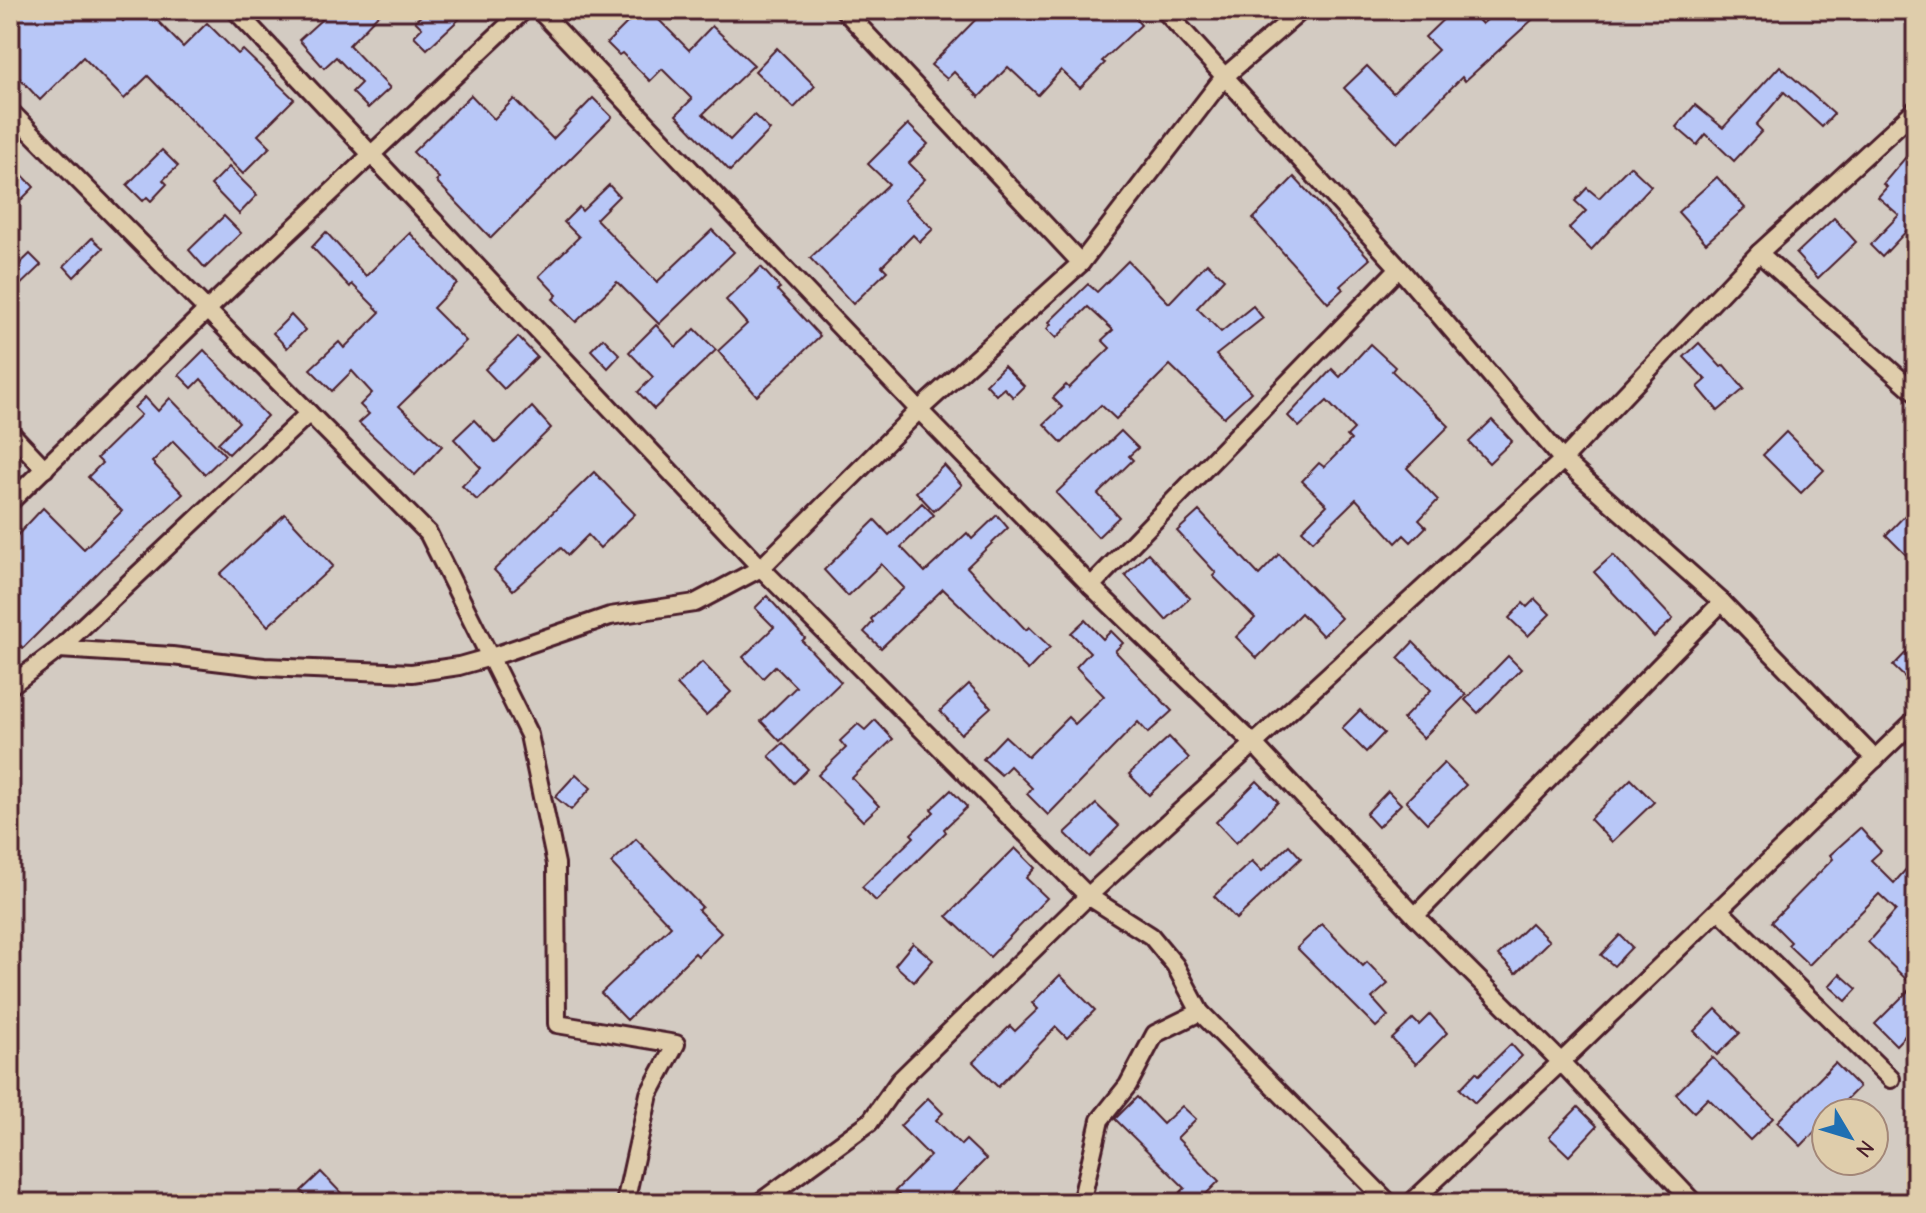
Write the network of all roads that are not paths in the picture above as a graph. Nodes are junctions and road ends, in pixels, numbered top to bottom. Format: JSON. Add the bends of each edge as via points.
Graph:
{"nodes":[{"id":1,"x":235,"y":10,"type":"edge"},
{"id":2,"x":524,"y":10,"type":"edge"},
{"id":3,"x":539,"y":10,"type":"edge"},
{"id":4,"x":844,"y":10,"type":"edge"},
{"id":5,"x":1164,"y":10,"type":"edge"},
{"id":6,"x":1302,"y":10,"type":"edge"},
{"id":7,"x":1224,"y":77,"type":"junction"},
{"id":8,"x":1916,"y":109,"type":"edge"},
{"id":9,"x":10,"y":111,"type":"edge"},
{"id":10,"x":371,"y":153,"type":"junction"},
{"id":11,"x":1759,"y":253,"type":"junction"},
{"id":12,"x":1081,"y":263,"type":"junction"},
{"id":13,"x":1399,"y":268,"type":"junction"},
{"id":14,"x":207,"y":310,"type":"junction"},
{"id":15,"x":1916,"y":393,"type":"edge"},
{"id":16,"x":919,"y":410,"type":"junction"},
{"id":17,"x":309,"y":413,"type":"junction"},
{"id":18,"x":10,"y":432,"type":"edge"},
{"id":19,"x":1563,"y":460,"type":"junction"},
{"id":20,"x":45,"y":469,"type":"junction"},
{"id":21,"x":10,"y":502,"type":"edge"},
{"id":22,"x":761,"y":568,"type":"junction"},
{"id":23,"x":1091,"y":586,"type":"junction"},
{"id":24,"x":1722,"y":602,"type":"junction"},
{"id":25,"x":59,"y":649,"type":"junction"},
{"id":26,"x":491,"y":657,"type":"junction"},
{"id":27,"x":10,"y":686,"type":"edge"},
{"id":28,"x":1916,"y":719,"type":"edge"},
{"id":29,"x":1253,"y":743,"type":"junction"},
{"id":30,"x":1875,"y":759,"type":"junction"},
{"id":31,"x":1088,"y":896,"type":"junction"},
{"id":32,"x":1719,"y":910,"type":"junction"},
{"id":33,"x":1415,"y":916,"type":"junction"},
{"id":34,"x":1200,"y":1012,"type":"junction"},
{"id":35,"x":1561,"y":1062,"type":"junction"},
{"id":36,"x":1891,"y":1079,"type":"dead end"},
{"id":37,"x":625,"y":1203,"type":"edge"},
{"id":38,"x":759,"y":1203,"type":"edge"},
{"id":39,"x":1081,"y":1203,"type":"edge"},
{"id":40,"x":1389,"y":1203,"type":"edge"},
{"id":41,"x":1411,"y":1203,"type":"edge"},
{"id":42,"x":1694,"y":1203,"type":"edge"}],
"edges":[{"from":1,"to":10,"type":"street"},
{"from":2,"to":10,"type":"street"},
{"from":3,"to":16,"type":"street"},
{"from":4,"to":12,"type":"street"},
{"from":5,"to":7,"type":"street"},
{"from":6,"to":7,"type":"street"},
{"from":7,"to":12,"type":"street"},
{"from":7,"to":13,"type":"street"},
{"from":8,"to":11,"type":"street"},
{"from":9,"to":14,"type":"street"},
{"from":10,"to":14,"type":"street"},
{"from":10,"to":22,"type":"street"},
{"from":11,"to":15,"type":"street"},
{"from":11,"to":19,"type":"street"},
{"from":12,"to":16,"type":"street"},
{"from":13,"to":19,"type":"street"},
{"from":13,"to":23,"type":"street"},
{"from":14,"to":17,"type":"street"},
{"from":14,"to":20,"type":"street"},
{"from":16,"to":22,"type":"street"},
{"from":16,"to":23,"type":"street"},
{"from":17,"to":25,"type":"street"},
{"from":17,"to":26,"type":"street","via":[[428,533]]},
{"from":18,"to":20,"type":"street"},
{"from":19,"to":24,"type":"street"},
{"from":19,"to":29,"type":"street"},
{"from":20,"to":21,"type":"street"},
{"from":22,"to":26,"type":"street","via":[[695,603],[610,616]]},
{"from":22,"to":31,"type":"street"},
{"from":23,"to":29,"type":"street"},
{"from":24,"to":30,"type":"street"},
{"from":24,"to":33,"type":"street"},
{"from":25,"to":26,"type":"street","via":[[264,667],[412,673]]},
{"from":25,"to":27,"type":"street"},
{"from":26,"to":37,"type":"street","via":[[529,735],[556,864],[557,1024],[676,1044],[649,1094]]},
{"from":28,"to":30,"type":"street"},
{"from":29,"to":31,"type":"street"},
{"from":29,"to":33,"type":"street"},
{"from":30,"to":32,"type":"street"},
{"from":31,"to":34,"type":"street","via":[[1151,936],[1175,965]]},
{"from":31,"to":38,"type":"street","via":[[899,1081],[870,1122]]},
{"from":32,"to":35,"type":"street"},
{"from":32,"to":36,"type":"street"},
{"from":33,"to":35,"type":"street"},
{"from":34,"to":39,"type":"street","via":[[1155,1034],[1128,1085],[1100,1120]]},
{"from":34,"to":40,"type":"street"},
{"from":35,"to":41,"type":"street"},
{"from":35,"to":42,"type":"street"}]}
